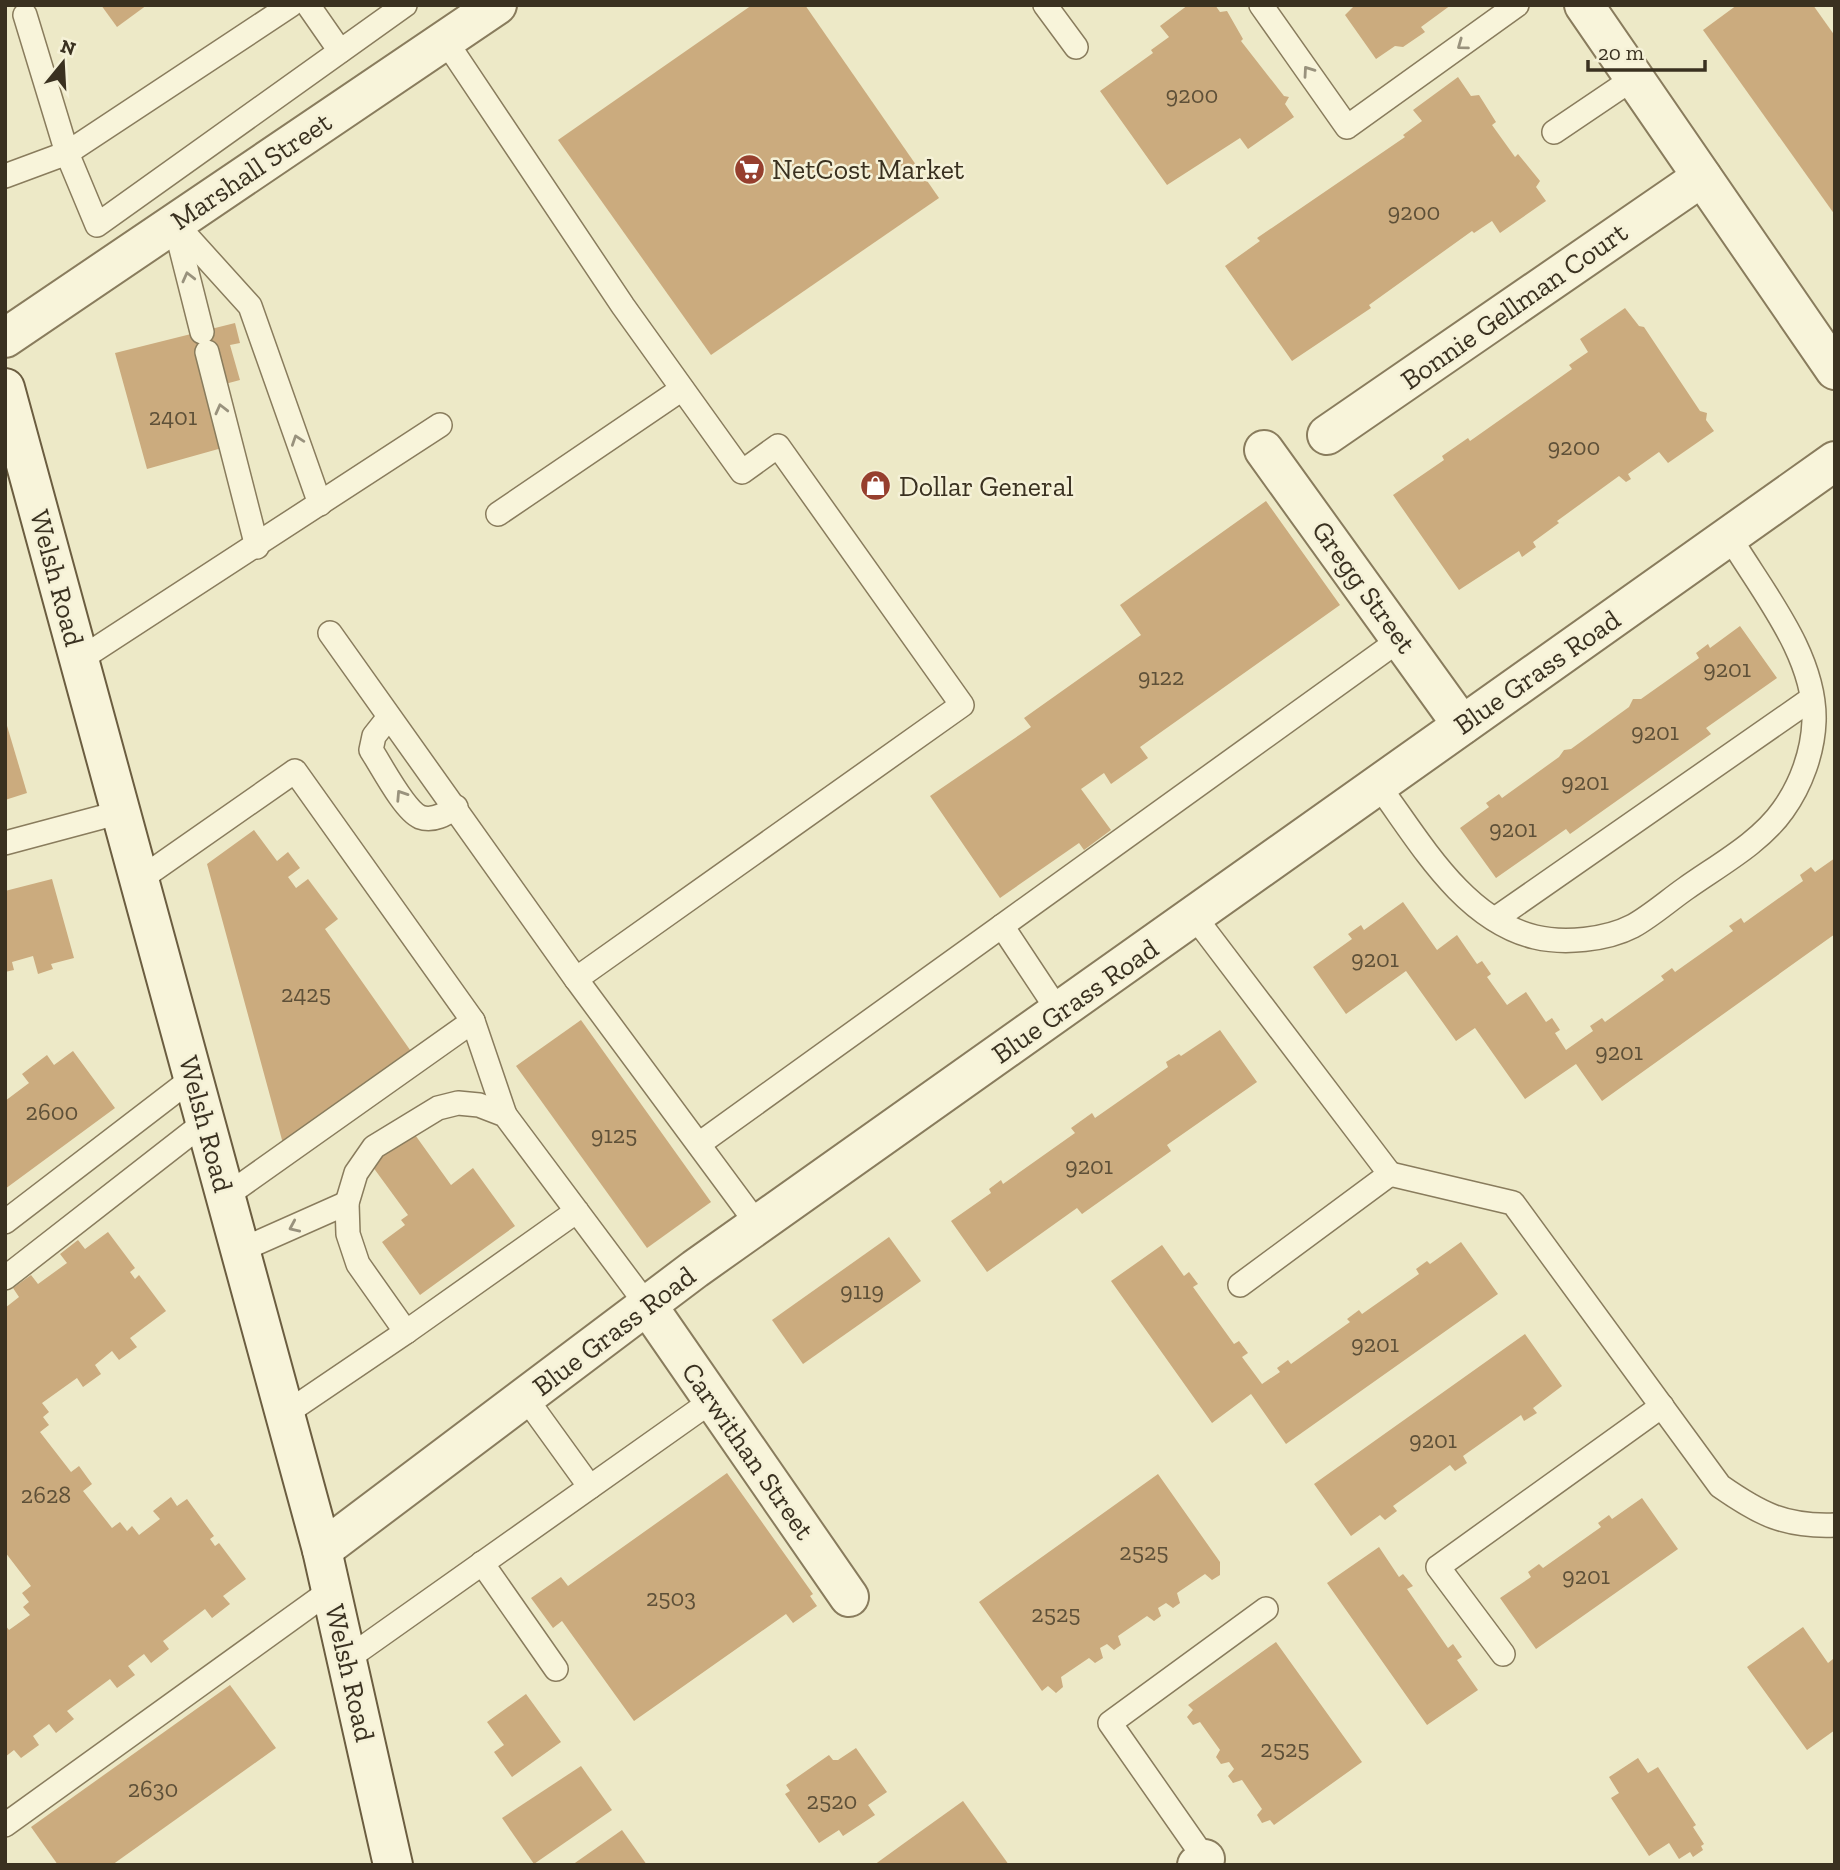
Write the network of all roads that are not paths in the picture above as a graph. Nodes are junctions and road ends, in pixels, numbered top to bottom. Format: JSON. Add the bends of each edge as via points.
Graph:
{"nodes":[{"id":1,"x":291,"y":5,"type":"edge"},
{"id":2,"x":308,"y":5,"type":"edge"},
{"id":3,"x":405,"y":5,"type":"edge"},
{"id":4,"x":1045,"y":5,"type":"edge"},
{"id":5,"x":1261,"y":5,"type":"edge"},
{"id":6,"x":1517,"y":5,"type":"edge"},
{"id":7,"x":1584,"y":5,"type":"edge"},
{"id":8,"x":488,"y":8,"type":"edge"},
{"id":9,"x":25,"y":15,"type":"dead end"},
{"id":10,"x":445,"y":40,"type":"junction"},
{"id":11,"x":1076,"y":47,"type":"dead end"},
{"id":12,"x":340,"y":51,"type":"junction"},
{"id":13,"x":1634,"y":78,"type":"junction"},
{"id":14,"x":1554,"y":132,"type":"dead end"},
{"id":15,"x":67,"y":153,"type":"junction"},
{"id":16,"x":5,"y":176,"type":"edge"},
{"id":17,"x":1702,"y":177,"type":"junction"},
{"id":18,"x":174,"y":222,"type":"junction"},
{"id":19,"x":97,"y":225,"type":"junction"},
{"id":20,"x":111,"y":267,"type":"junction"},
{"id":21,"x":5,"y":338,"type":"edge"},
{"id":22,"x":1835,"y":370,"type":"edge"},
{"id":23,"x":5,"y":388,"type":"edge"},
{"id":24,"x":682,"y":389,"type":"junction"},
{"id":25,"x":440,"y":425,"type":"dead end"},
{"id":26,"x":1327,"y":435,"type":"dead end"},
{"id":27,"x":1264,"y":450,"type":"dead end"},
{"id":28,"x":1835,"y":461,"type":"edge"},
{"id":29,"x":16,"y":474,"type":"edge"},
{"id":30,"x":320,"y":504,"type":"junction"},
{"id":31,"x":498,"y":514,"type":"dead end"},
{"id":32,"x":1729,"y":536,"type":"junction"},
{"id":33,"x":257,"y":547,"type":"junction"},
{"id":34,"x":330,"y":633,"type":"dead end"},
{"id":35,"x":1402,"y":638,"type":"junction"},
{"id":36,"x":79,"y":660,"type":"junction"},
{"id":37,"x":1811,"y":699,"type":"junction"},
{"id":38,"x":389,"y":717,"type":"junction"},
{"id":39,"x":1462,"y":725,"type":"junction"},
{"id":40,"x":1378,"y":785,"type":"junction"},
{"id":41,"x":456,"y":807,"type":"junction"},
{"id":42,"x":121,"y":812,"type":"junction"},
{"id":43,"x":5,"y":843,"type":"edge"},
{"id":44,"x":139,"y":880,"type":"junction"},
{"id":45,"x":1194,"y":916,"type":"junction"},
{"id":46,"x":1495,"y":919,"type":"junction"},
{"id":47,"x":1002,"y":926,"type":"junction"},
{"id":48,"x":576,"y":979,"type":"junction"},
{"id":49,"x":1059,"y":1012,"type":"junction"},
{"id":50,"x":472,"y":1021,"type":"junction"},
{"id":51,"x":194,"y":1077,"type":"junction"},
{"id":52,"x":505,"y":1115,"type":"junction"},
{"id":53,"x":205,"y":1122,"type":"junction"},
{"id":54,"x":699,"y":1144,"type":"junction"},
{"id":55,"x":1390,"y":1174,"type":"junction"},
{"id":56,"x":226,"y":1196,"type":"junction"},
{"id":57,"x":347,"y":1203,"type":"junction"},
{"id":58,"x":577,"y":1211,"type":"junction"},
{"id":59,"x":5,"y":1222,"type":"edge"},
{"id":60,"x":758,"y":1225,"type":"junction"},
{"id":61,"x":241,"y":1250,"type":"junction"},
{"id":62,"x":5,"y":1278,"type":"edge"},
{"id":63,"x":1241,"y":1285,"type":"dead end"},
{"id":64,"x":647,"y":1305,"type":"junction"},
{"id":65,"x":406,"y":1332,"type":"junction"},
{"id":66,"x":525,"y":1397,"type":"junction"},
{"id":67,"x":713,"y":1400,"type":"junction"},
{"id":68,"x":1662,"y":1406,"type":"junction"},
{"id":69,"x":285,"y":1413,"type":"junction"},
{"id":70,"x":590,"y":1487,"type":"junction"},
{"id":71,"x":1835,"y":1525,"type":"edge"},
{"id":72,"x":322,"y":1550,"type":"junction"},
{"id":73,"x":482,"y":1563,"type":"junction"},
{"id":74,"x":331,"y":1590,"type":"junction"},
{"id":75,"x":849,"y":1597,"type":"dead end"},
{"id":76,"x":1266,"y":1609,"type":"dead end"},
{"id":77,"x":1503,"y":1654,"type":"dead end"},
{"id":78,"x":347,"y":1659,"type":"junction"},
{"id":79,"x":556,"y":1669,"type":"dead end"},
{"id":80,"x":5,"y":1825,"type":"edge"},
{"id":81,"x":1201,"y":1862,"type":"edge"},
{"id":82,"x":393,"y":1865,"type":"edge"}],
"edges":[{"from":1,"to":15,"type":"lane"},
{"from":2,"to":12,"type":"lane"},
{"from":3,"to":12,"type":"lane"},
{"from":4,"to":11,"type":"lane"},
{"from":6,"to":5,"type":"lane","one_way":true,"via":[[1347,127]]},
{"from":7,"to":13,"type":"street"},
{"from":8,"to":10,"type":"street","name":"Marshall Street"},
{"from":9,"to":15,"type":"lane"},
{"from":10,"to":18,"type":"street","name":"Marshall Street"},
{"from":10,"to":24,"type":"lane"},
{"from":12,"to":19,"type":"lane"},
{"from":13,"to":14,"type":"lane"},
{"from":13,"to":17,"type":"street"},
{"from":15,"to":16,"type":"lane"},
{"from":15,"to":19,"type":"lane"},
{"from":17,"to":22,"type":"street"},
{"from":17,"to":26,"type":"street","name":"Bonnie Gellman Court"},
{"from":18,"to":20,"type":"street","name":"Marshall Street"},
{"from":30,"to":18,"type":"lane","one_way":true,"via":[[250,306]]},
{"from":33,"to":18,"type":"lane","one_way":true},
{"from":19,"to":20,"type":"lane"},
{"from":20,"to":21,"type":"street","name":"Marshall Street"},
{"from":23,"to":29,"type":"street","name":"Welsh Road"},
{"from":24,"to":31,"type":"lane"},
{"from":24,"to":48,"type":"lane","via":[[742,472],[778,446],[962,705]]},
{"from":25,"to":30,"type":"lane"},
{"from":27,"to":35,"type":"street","name":"Gregg Street"},
{"from":28,"to":32,"type":"street","name":"Blue Grass Road"},
{"from":29,"to":36,"type":"street","name":"Welsh Road"},
{"from":30,"to":33,"type":"lane"},
{"from":32,"to":37,"type":"lane","via":[[1802,662]]},
{"from":32,"to":39,"type":"street","name":"Blue Grass Road"},
{"from":33,"to":36,"type":"lane"},
{"from":34,"to":38,"type":"lane"},
{"from":35,"to":39,"type":"street","name":"Gregg Street"},
{"from":35,"to":47,"type":"lane"},
{"from":36,"to":42,"type":"street","name":"Welsh Road"},
{"from":37,"to":46,"type":"lane"},
{"from":37,"to":46,"type":"lane","via":[[1814,720],[1806,768],[1783,811],[1748,844],[1632,927],[1584,940],[1535,937]]},
{"from":38,"to":41,"type":"lane"},
{"from":41,"to":38,"type":"lane","one_way":true,"via":[[438,818],[420,817],[408,806],[371,750],[374,736]]},
{"from":39,"to":40,"type":"street","name":"Blue Grass Road"},
{"from":40,"to":45,"type":"street","name":"Blue Grass Road"},
{"from":40,"to":46,"type":"lane","via":[[1452,884]]},
{"from":41,"to":48,"type":"lane"},
{"from":42,"to":43,"type":"lane"},
{"from":42,"to":44,"type":"street","name":"Welsh Road"},
{"from":44,"to":50,"type":"lane","via":[[295,771]]},
{"from":44,"to":51,"type":"street","name":"Welsh Road"},
{"from":45,"to":49,"type":"street","name":"Blue Grass Road"},
{"from":45,"to":55,"type":"lane"},
{"from":47,"to":49,"type":"lane"},
{"from":47,"to":54,"type":"lane"},
{"from":48,"to":54,"type":"lane"},
{"from":49,"to":60,"type":"street","name":"Blue Grass Road"},
{"from":50,"to":52,"type":"lane"},
{"from":50,"to":56,"type":"lane"},
{"from":51,"to":53,"type":"street","name":"Welsh Road"},
{"from":51,"to":59,"type":"lane"},
{"from":52,"to":57,"type":"lane","via":[[458,1103],[419,1118],[374,1147],[356,1173]]},
{"from":52,"to":58,"type":"lane"},
{"from":53,"to":56,"type":"street","name":"Welsh Road"},
{"from":53,"to":62,"type":"lane"},
{"from":54,"to":60,"type":"lane"},
{"from":55,"to":63,"type":"lane"},
{"from":55,"to":68,"type":"lane","via":[[1513,1203]]},
{"from":56,"to":61,"type":"street","name":"Welsh Road"},
{"from":57,"to":61,"type":"lane","one_way":true},
{"from":57,"to":65,"type":"lane","via":[[348,1234],[358,1264]]},
{"from":58,"to":64,"type":"lane"},
{"from":58,"to":65,"type":"lane"},
{"from":60,"to":64,"type":"street","name":"Blue Grass Road"},
{"from":61,"to":69,"type":"street","name":"Welsh Road"},
{"from":64,"to":66,"type":"street","name":"Blue Grass Road"},
{"from":64,"to":67,"type":"street","name":"Carwithan Street"},
{"from":65,"to":69,"type":"lane"},
{"from":66,"to":70,"type":"lane"},
{"from":66,"to":72,"type":"street","name":"Blue Grass Road"},
{"from":67,"to":70,"type":"lane"},
{"from":67,"to":75,"type":"street","name":"Carwithan Street"},
{"from":68,"to":71,"type":"lane","via":[[1720,1486],[1758,1513],[1803,1527]]},
{"from":68,"to":77,"type":"lane","via":[[1438,1567]]},
{"from":69,"to":72,"type":"street","name":"Welsh Road"},
{"from":70,"to":73,"type":"lane"},
{"from":72,"to":74,"type":"street","name":"Welsh Road"},
{"from":73,"to":78,"type":"lane"},
{"from":73,"to":79,"type":"lane"},
{"from":74,"to":78,"type":"street","name":"Welsh Road"},
{"from":74,"to":80,"type":"lane"},
{"from":76,"to":81,"type":"lane","via":[[1110,1723]]},
{"from":78,"to":82,"type":"street","name":"Welsh Road"}]}
